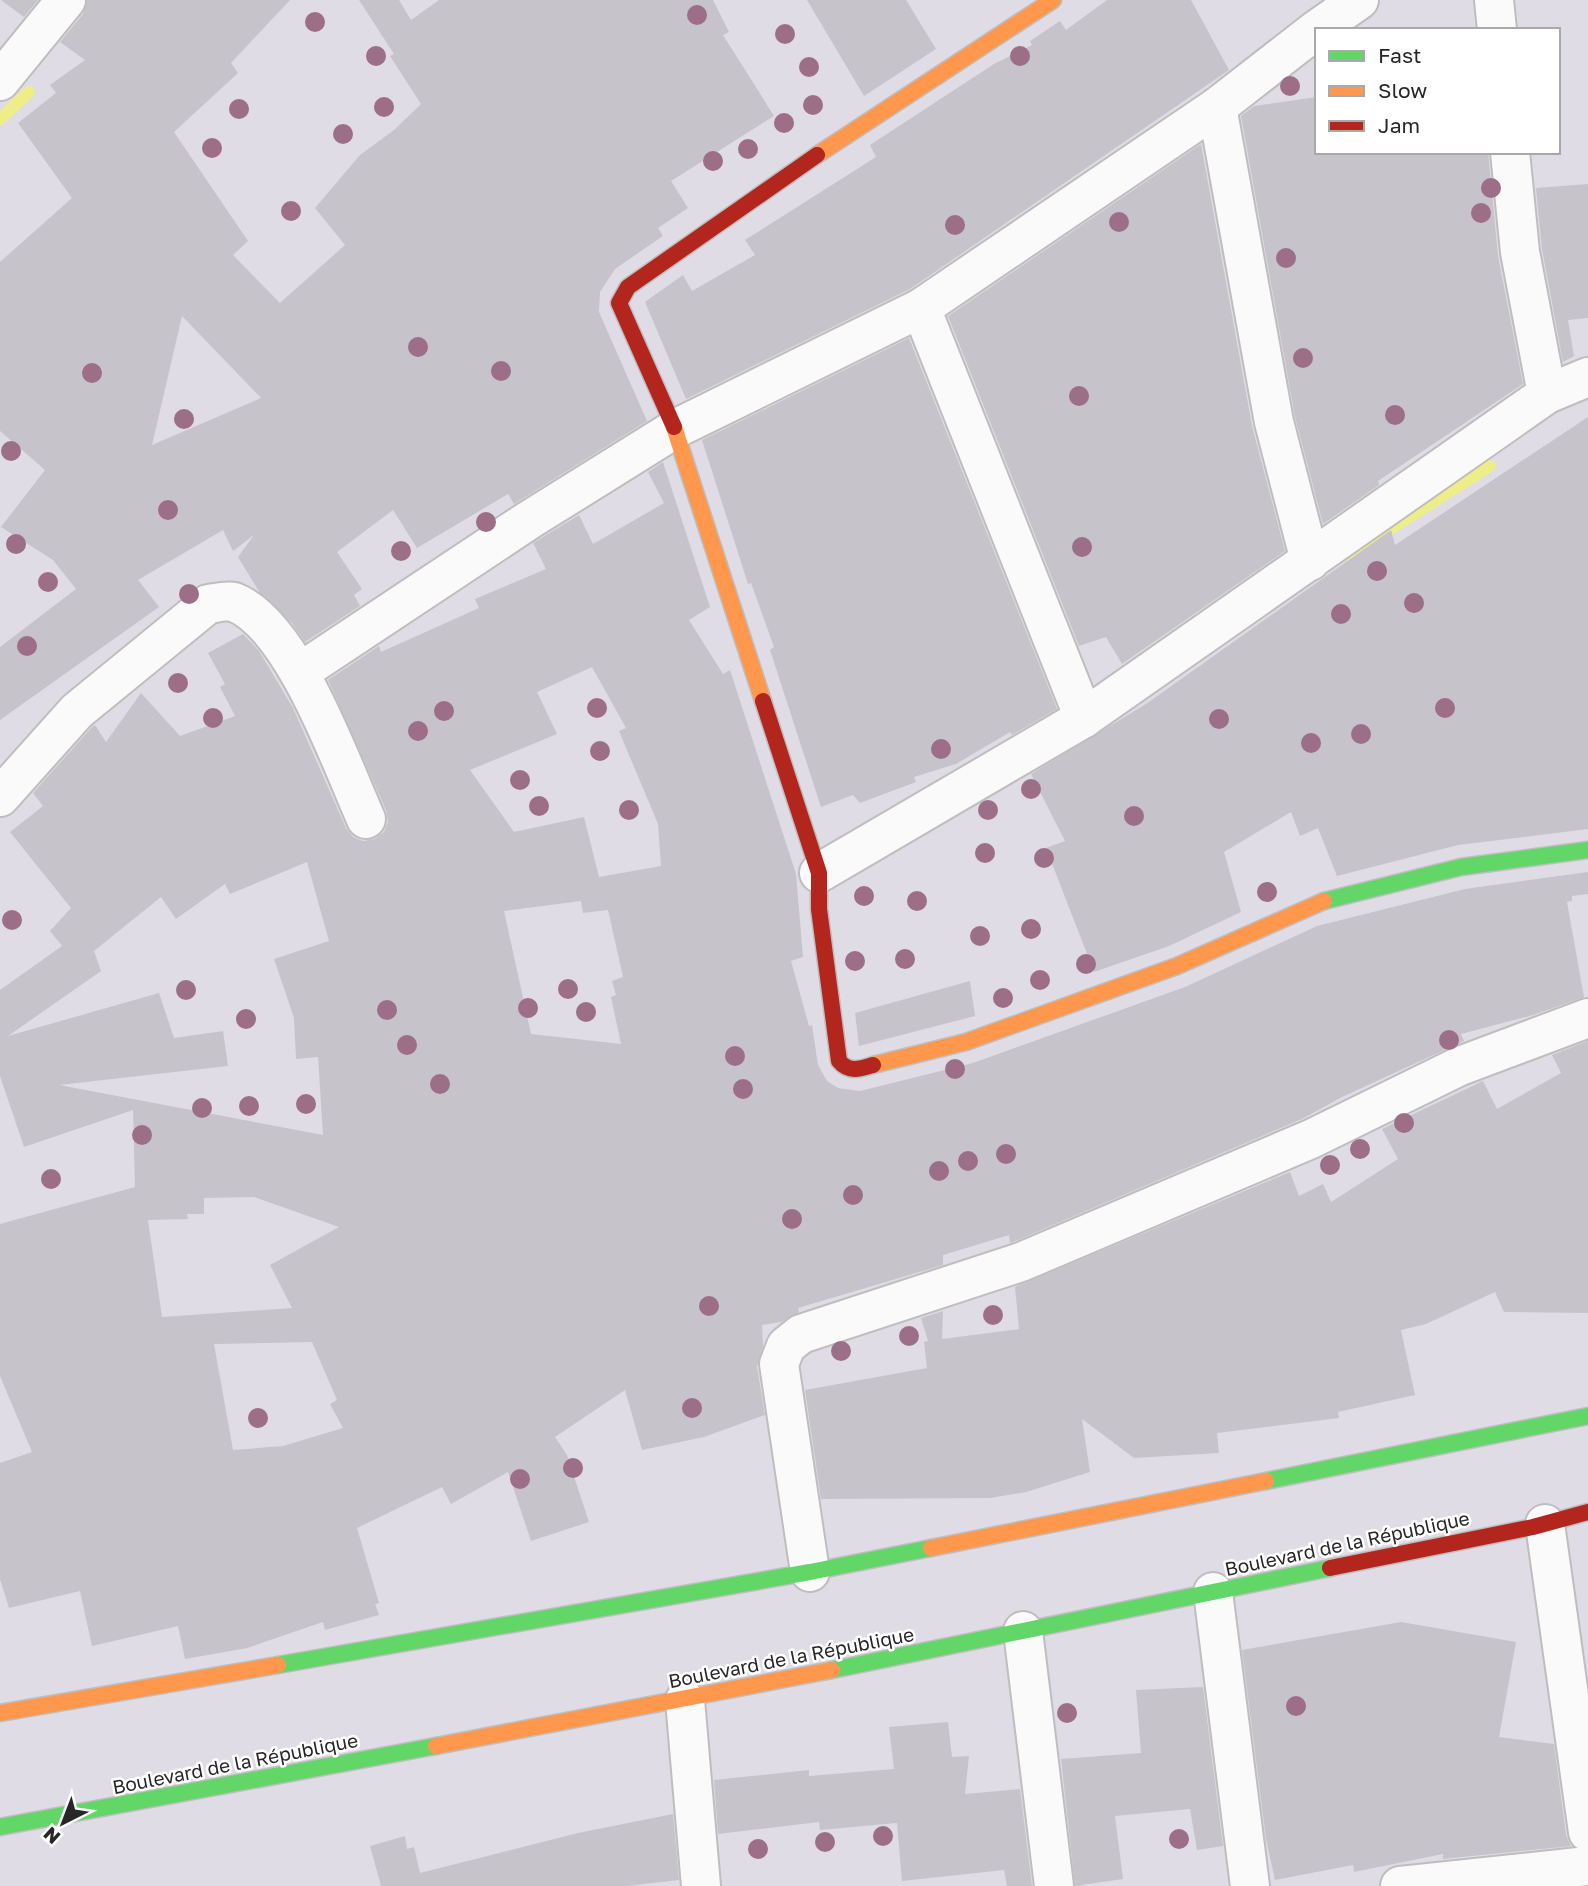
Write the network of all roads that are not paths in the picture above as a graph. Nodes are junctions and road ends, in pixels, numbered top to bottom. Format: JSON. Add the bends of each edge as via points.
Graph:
{"nodes":[{"id":1,"x":66,"y":0,"type":"edge"},
{"id":2,"x":1054,"y":0,"type":"edge"},
{"id":3,"x":1359,"y":0,"type":"edge"},
{"id":4,"x":1494,"y":0,"type":"edge"},
{"id":5,"x":1319,"y":28,"type":"edge"},
{"id":6,"x":1497,"y":28,"type":"edge"},
{"id":7,"x":1315,"y":31,"type":"edge"},
{"id":8,"x":0,"y":81,"type":"edge"},
{"id":9,"x":1217,"y":107,"type":"junction"},
{"id":10,"x":1510,"y":154,"type":"edge"},
{"id":11,"x":921,"y":308,"type":"junction"},
{"id":12,"x":1588,"y":377,"type":"edge"},
{"id":13,"x":1547,"y":394,"type":"junction"},
{"id":14,"x":675,"y":429,"type":"junction"},
{"id":15,"x":1310,"y":561,"type":"junction"},
{"id":16,"x":300,"y":672,"type":"junction"},
{"id":17,"x":1084,"y":718,"type":"junction"},
{"id":18,"x":0,"y":796,"type":"edge"},
{"id":19,"x":366,"y":820,"type":"dead end"},
{"id":20,"x":1588,"y":850,"type":"edge"},
{"id":21,"x":819,"y":873,"type":"junction"},
{"id":22,"x":1588,"y":1018,"type":"edge"},
{"id":23,"x":1588,"y":1416,"type":"edge"},
{"id":24,"x":1588,"y":1513,"type":"edge"},
{"id":25,"x":1545,"y":1524,"type":"junction"},
{"id":26,"x":810,"y":1572,"type":"junction"},
{"id":27,"x":1213,"y":1592,"type":"junction"},
{"id":28,"x":1023,"y":1631,"type":"junction"},
{"id":29,"x":685,"y":1700,"type":"junction"},
{"id":30,"x":0,"y":1713,"type":"edge"},
{"id":31,"x":0,"y":1828,"type":"edge"},
{"id":32,"x":1588,"y":1832,"type":"edge"},
{"id":33,"x":1588,"y":1866,"type":"edge"},
{"id":34,"x":701,"y":1886,"type":"edge"},
{"id":35,"x":1054,"y":1886,"type":"edge"},
{"id":36,"x":1250,"y":1886,"type":"edge"},
{"id":37,"x":1400,"y":1886,"type":"edge"}],
"edges":[{"from":1,"to":8,"type":"street"},
{"from":2,"to":14,"type":"main road","via":[[875,115],[622,294],[619,303]]},
{"from":3,"to":5,"type":"street"},
{"from":4,"to":6,"type":"street"},
{"from":7,"to":9,"type":"street"},
{"from":9,"to":11,"type":"street"},
{"from":9,"to":15,"type":"street","via":[[1275,422]]},
{"from":10,"to":13,"type":"street","via":[[1520,252]]},
{"from":11,"to":14,"type":"street"},
{"from":11,"to":17,"type":"street"},
{"from":12,"to":13,"type":"street"},
{"from":13,"to":15,"type":"street"},
{"from":14,"to":16,"type":"street"},
{"from":14,"to":21,"type":"main road"},
{"from":15,"to":17,"type":"street"},
{"from":16,"to":18,"type":"street","via":[[254,613],[231,601],[208,604],[77,711]]},
{"from":16,"to":19,"type":"street"},
{"from":17,"to":21,"type":"street"},
{"from":20,"to":21,"type":"main road","via":[[1461,867],[1311,905],[1177,965],[1006,1028],[855,1070],[844,1068],[839,1061],[819,909]]},
{"from":22,"to":26,"type":"street","via":[[1460,1066],[1311,1139],[1021,1262],[801,1334],[786,1346],[779,1364]]},
{"from":23,"to":26,"type":"main road"},
{"from":24,"to":25,"type":"main road","name":"Boulevard de la République"},
{"from":25,"to":27,"type":"main road","name":"Boulevard de la République"},
{"from":25,"to":32,"type":"street"},
{"from":26,"to":30,"type":"main road"},
{"from":27,"to":28,"type":"main road","name":"Boulevard de la République"},
{"from":27,"to":36,"type":"street"},
{"from":28,"to":29,"type":"main road","name":"Boulevard de la République"},
{"from":28,"to":35,"type":"street"},
{"from":29,"to":31,"type":"main road","name":"Boulevard de la République"},
{"from":29,"to":34,"type":"street"},
{"from":33,"to":37,"type":"street"}]}
